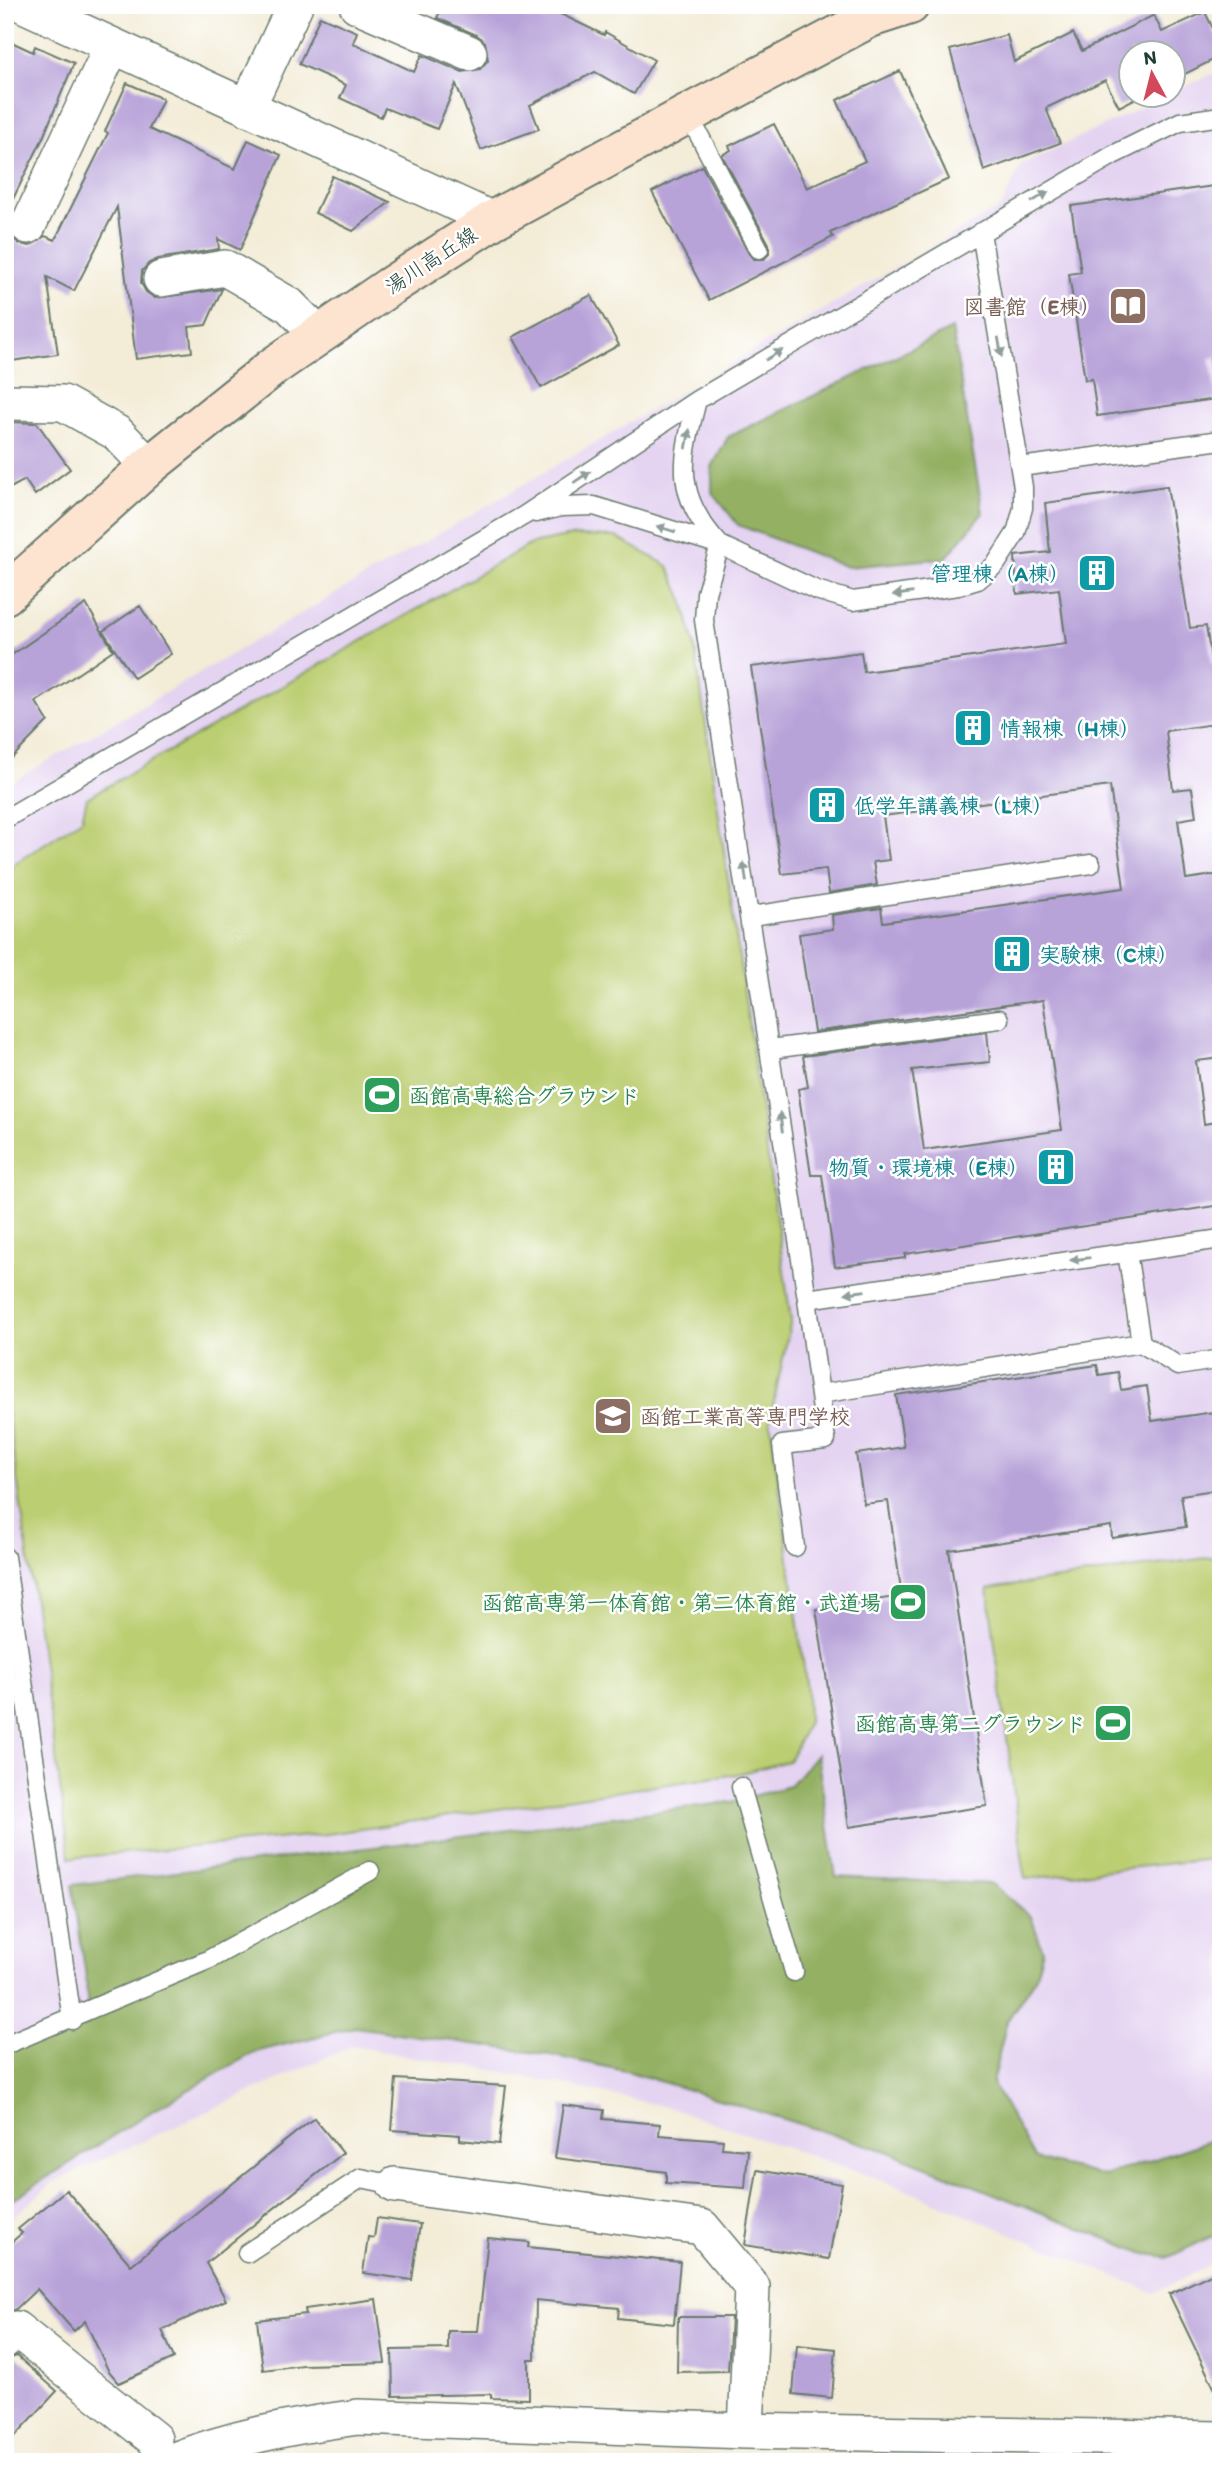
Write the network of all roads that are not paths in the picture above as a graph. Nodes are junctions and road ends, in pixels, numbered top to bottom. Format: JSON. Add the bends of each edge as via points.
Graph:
{"nodes":[{"id":1,"x":24,"y":5,"type":"edge"},
{"id":2,"x":295,"y":5,"type":"edge"},
{"id":3,"x":357,"y":5,"type":"edge"},
{"id":4,"x":910,"y":5,"type":"edge"},
{"id":5,"x":112,"y":46,"type":"junction"},
{"id":6,"x":470,"y":53,"type":"dead end"},
{"id":7,"x":247,"y":108,"type":"junction"},
{"id":8,"x":688,"y":114,"type":"junction"},
{"id":9,"x":1221,"y":116,"type":"edge"},
{"id":10,"x":493,"y":220,"type":"junction"},
{"id":11,"x":28,"y":226,"type":"dead end"},
{"id":12,"x":981,"y":232,"type":"junction"},
{"id":13,"x":760,"y":250,"type":"dead end"},
{"id":14,"x":162,"y":279,"type":"dead end"},
{"id":15,"x":319,"y":335,"type":"junction"},
{"id":16,"x":697,"y":400,"type":"junction"},
{"id":17,"x":5,"y":402,"type":"edge"},
{"id":18,"x":1221,"y":440,"type":"edge"},
{"id":19,"x":149,"y":466,"type":"junction"},
{"id":20,"x":1020,"y":467,"type":"junction"},
{"id":21,"x":525,"y":515,"type":"junction"},
{"id":22,"x":720,"y":545,"type":"junction"},
{"id":23,"x":5,"y":595,"type":"edge"},
{"id":24,"x":5,"y":819,"type":"edge"},
{"id":25,"x":1091,"y":864,"type":"dead end"},
{"id":26,"x":751,"y":916,"type":"junction"},
{"id":27,"x":999,"y":1019,"type":"dead end"},
{"id":28,"x":771,"y":1049,"type":"junction"},
{"id":29,"x":1221,"y":1238,"type":"edge"},
{"id":30,"x":1127,"y":1252,"type":"junction"},
{"id":31,"x":807,"y":1299,"type":"junction"},
{"id":32,"x":1141,"y":1343,"type":"junction"},
{"id":33,"x":1221,"y":1359,"type":"edge"},
{"id":34,"x":820,"y":1394,"type":"junction"},
{"id":35,"x":795,"y":1547,"type":"dead end"},
{"id":36,"x":5,"y":1557,"type":"edge"},
{"id":37,"x":741,"y":1787,"type":"dead end"},
{"id":38,"x":370,"y":1871,"type":"dead end"},
{"id":39,"x":794,"y":1972,"type":"dead end"},
{"id":40,"x":72,"y":2020,"type":"junction"},
{"id":41,"x":5,"y":2045,"type":"edge"},
{"id":42,"x":395,"y":2185,"type":"joint"},
{"id":43,"x":247,"y":2253,"type":"dead end"},
{"id":44,"x":5,"y":2340,"type":"edge"},
{"id":45,"x":746,"y":2431,"type":"junction"},
{"id":46,"x":1221,"y":2439,"type":"edge"},
{"id":47,"x":162,"y":2450,"type":"edge"}],
"edges":[{"from":1,"to":5,"type":"street"},
{"from":2,"to":7,"type":"street"},
{"from":3,"to":6,"type":"street"},
{"from":4,"to":8,"type":"street","name":"湯川高丘線","via":[[870,18]]},
{"from":5,"to":7,"type":"street"},
{"from":5,"to":11,"type":"street"},
{"from":7,"to":10,"type":"street"},
{"from":8,"to":10,"type":"street","name":"湯川高丘線"},
{"from":8,"to":13,"type":"lane"},
{"from":12,"to":9,"type":"lane","one_way":true,"via":[[1162,130],[1180,122]]},
{"from":10,"to":15,"type":"street","name":"湯川高丘線"},
{"from":16,"to":12,"type":"lane","one_way":true},
{"from":12,"to":20,"type":"lane","one_way":true},
{"from":14,"to":15,"type":"street","via":[[225,268],[289,305]]},
{"from":15,"to":19,"type":"street","name":"湯川高丘線"},
{"from":21,"to":16,"type":"lane","one_way":true},
{"from":22,"to":16,"type":"lane","one_way":true,"via":[[698,521],[690,504],[686,443]]},
{"from":17,"to":19,"type":"street","via":[[64,402],[117,433]]},
{"from":18,"to":20,"type":"lane"},
{"from":19,"to":23,"type":"street","name":"湯川高丘線"},
{"from":20,"to":22,"type":"lane","one_way":true,"via":[[1023,508],[1016,533],[996,564],[978,580],[958,586],[853,601],[816,590]]},
{"from":22,"to":21,"type":"lane","one_way":true,"via":[[594,506]]},
{"from":21,"to":24,"type":"lane"},
{"from":26,"to":22,"type":"lane","one_way":true,"via":[[704,620],[706,593]]},
{"from":25,"to":26,"type":"lane"},
{"from":26,"to":28,"type":"lane"},
{"from":27,"to":28,"type":"lane"},
{"from":31,"to":28,"type":"lane","one_way":true},
{"from":29,"to":30,"type":"lane"},
{"from":30,"to":31,"type":"lane","one_way":true},
{"from":30,"to":32,"type":"lane"},
{"from":31,"to":34,"type":"lane"},
{"from":32,"to":33,"type":"lane","via":[[1178,1366]]},
{"from":32,"to":34,"type":"lane"},
{"from":34,"to":35,"type":"lane","via":[[826,1440],[782,1445]]},
{"from":36,"to":40,"type":"lane"},
{"from":37,"to":39,"type":"lane"},
{"from":38,"to":40,"type":"lane","via":[[208,1960]]},
{"from":40,"to":41,"type":"lane"},
{"from":42,"to":43,"type":"lane","via":[[361,2178]]},
{"from":42,"to":45,"type":"street","via":[[702,2227],[752,2287]]},
{"from":44,"to":47,"type":"street","via":[[16,2329]]},
{"from":45,"to":46,"type":"street"},
{"from":45,"to":47,"type":"street","via":[[358,2417]]}]}
